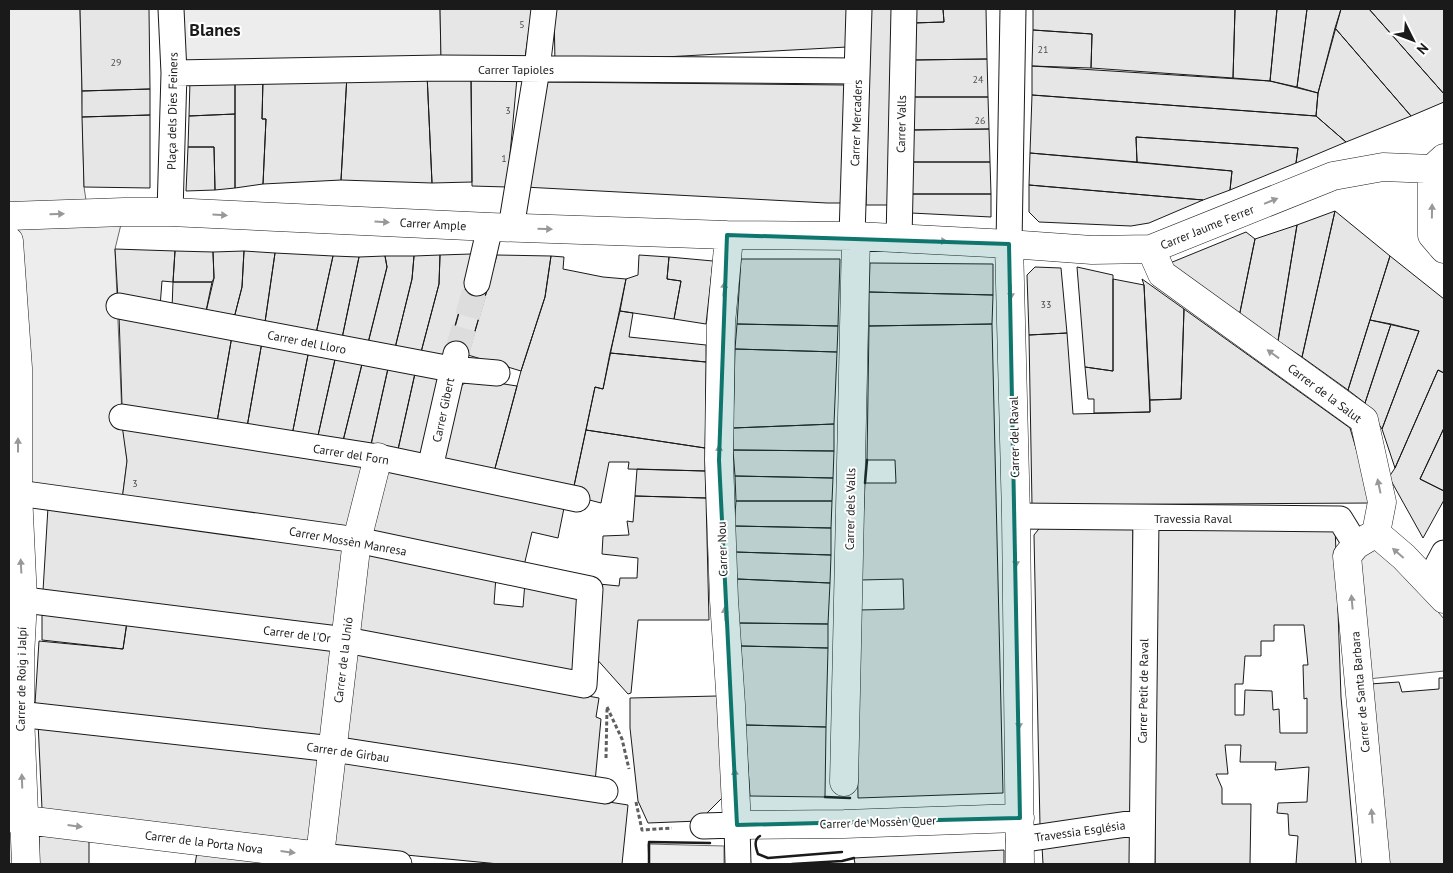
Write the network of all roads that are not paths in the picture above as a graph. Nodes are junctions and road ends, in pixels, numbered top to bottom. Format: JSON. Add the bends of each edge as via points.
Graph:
{"nodes":[{"id":1,"x":171,"y":9,"type":"edge"},
{"id":2,"x":544,"y":9,"type":"edge"},
{"id":3,"x":859,"y":9,"type":"edge"},
{"id":4,"x":904,"y":9,"type":"edge"},
{"id":5,"x":1013,"y":9,"type":"edge"},
{"id":6,"x":536,"y":69,"type":"junction"},
{"id":7,"x":857,"y":71,"type":"junction"},
{"id":8,"x":174,"y":73,"type":"junction"},
{"id":9,"x":1438,"y":164,"type":"edge"},
{"id":10,"x":170,"y":212,"type":"junction"},
{"id":11,"x":9,"y":216,"type":"edge"},
{"id":12,"x":500,"y":227,"type":"junction"},
{"id":13,"x":728,"y":235,"type":"junction"},
{"id":14,"x":854,"y":236,"type":"junction"},
{"id":15,"x":899,"y":239,"type":"junction"},
{"id":16,"x":9,"y":242,"type":"edge"},
{"id":17,"x":1009,"y":244,"type":"junction"},
{"id":18,"x":1444,"y":249,"type":"edge"},
{"id":19,"x":1151,"y":250,"type":"junction"},
{"id":20,"x":477,"y":283,"type":"tunnel mouth"},
{"id":21,"x":119,"y":306,"type":"dead end"},
{"id":22,"x":454,"y":360,"type":"junction"},
{"id":23,"x":497,"y":373,"type":"dead end"},
{"id":24,"x":14,"y":394,"type":"edge"},
{"id":25,"x":122,"y":417,"type":"dead end"},
{"id":26,"x":378,"y":457,"type":"junction"},
{"id":27,"x":430,"y":468,"type":"junction"},
{"id":28,"x":13,"y":493,"type":"edge"},
{"id":29,"x":577,"y":499,"type":"dead end"},
{"id":30,"x":1016,"y":516,"type":"junction"},
{"id":31,"x":1146,"y":518,"type":"junction"},
{"id":32,"x":1366,"y":539,"type":"junction"},
{"id":33,"x":356,"y":540,"type":"junction"},
{"id":34,"x":1444,"y":553,"type":"edge"},
{"id":35,"x":1436,"y":591,"type":"edge"},
{"id":36,"x":16,"y":599,"type":"edge"},
{"id":37,"x":346,"y":640,"type":"junction"},
{"id":38,"x":584,"y":685,"type":"joint"},
{"id":39,"x":14,"y":714,"type":"edge"},
{"id":40,"x":333,"y":749,"type":"junction"},
{"id":41,"x":844,"y":782,"type":"dead end"},
{"id":42,"x":605,"y":790,"type":"road end"},
{"id":43,"x":16,"y":819,"type":"edge"},
{"id":44,"x":1141,"y":822,"type":"junction"},
{"id":45,"x":737,"y":825,"type":"junction"},
{"id":46,"x":703,"y":826,"type":"road end"},
{"id":47,"x":1020,"y":841,"type":"edge"},
{"id":48,"x":319,"y":860,"type":"edge"},
{"id":49,"x":26,"y":864,"type":"edge"},
{"id":50,"x":398,"y":864,"type":"edge"},
{"id":51,"x":738,"y":864,"type":"edge"},
{"id":52,"x":1142,"y":864,"type":"edge"},
{"id":53,"x":1376,"y":864,"type":"edge"}],
"edges":[{"from":1,"to":8,"type":"street","name":"Plaça dels Dies Feiners"},
{"from":2,"to":6,"type":"street"},
{"from":3,"to":7,"type":"street","name":"Carrer Mercaders"},
{"from":4,"to":15,"type":"street","name":"Carrer Valls"},
{"from":5,"to":17,"type":"street","name":"Carrer del Raval"},
{"from":6,"to":7,"type":"street","name":"Carrer Tapioles"},
{"from":6,"to":8,"type":"street","name":"Carrer Tapioles"},
{"from":6,"to":12,"type":"street"},
{"from":7,"to":14,"type":"street","name":"Carrer Mercaders"},
{"from":8,"to":10,"type":"street","name":"Plaça dels Dies Feiners"},
{"from":18,"to":9,"type":"street","one_way":true,"via":[[1432,235]]},
{"from":19,"to":9,"type":"street","name":"Carrer Jaume Ferrer","one_way":true,"via":[[1333,176],[1383,167]]},
{"from":11,"to":10,"type":"street","name":"Carrer Ample","one_way":true},
{"from":10,"to":12,"type":"street","name":"Carrer Ample","one_way":true},
{"from":12,"to":13,"type":"street","name":"Carrer Ample","one_way":true},
{"from":12,"to":20,"type":"street"},
{"from":13,"to":14,"type":"street","name":"Carrer Ample"},
{"from":45,"to":13,"type":"street","name":"Carrer Nou","one_way":true,"via":[[719,460],[721,323]]},
{"from":14,"to":15,"type":"street","name":"Carrer Jaume Ferrer"},
{"from":14,"to":41,"type":"street","name":"Carrer dels Valls"},
{"from":15,"to":17,"type":"street","name":"Carrer Jaume Ferrer","one_way":true},
{"from":16,"to":24,"type":"street","name":"Carrer de Roig i Jalpí","via":[[18,368]]},
{"from":17,"to":19,"type":"street","name":"Carrer Jaume Ferrer"},
{"from":17,"to":30,"type":"street","name":"Carrer del Raval","one_way":true},
{"from":32,"to":19,"type":"street","name":"Carrer de la Salut","one_way":true,"via":[[1382,502],[1364,420],[1162,274]]},
{"from":21,"to":22,"type":"street","name":"Carrer del Lloro"},
{"from":22,"to":23,"type":"street","name":"Carrer del Lloro"},
{"from":22,"to":27,"type":"street","name":"Carrer Gibert"},
{"from":28,"to":24,"type":"street","name":"Carrer de Roig i Jalpí","one_way":true},
{"from":25,"to":26,"type":"street","name":"Carrer del Forn"},
{"from":26,"to":27,"type":"street","name":"Carrer del Forn"},
{"from":26,"to":33,"type":"street","name":"Carrer de la Unió"},
{"from":27,"to":29,"type":"street","name":"Carrer del Forn"},
{"from":28,"to":33,"type":"street","name":"Carrer Mossèn Manresa"},
{"from":36,"to":28,"type":"street","name":"Carrer de Roig i Jalpí","one_way":true},
{"from":30,"to":31,"type":"street","name":"Travessia Raval"},
{"from":30,"to":47,"type":"street","name":"Carrer del Raval","one_way":true},
{"from":31,"to":32,"type":"street","name":"Travessia Raval","via":[[1340,519]]},
{"from":31,"to":44,"type":"street","name":"Carrer Petit de Raval"},
{"from":35,"to":32,"type":"street","one_way":true,"via":[[1404,557]]},
{"from":53,"to":32,"type":"street","name":"Carrer de Santa Barbara","one_way":true,"via":[[1348,556]]},
{"from":33,"to":37,"type":"street","name":"Carrer de la Unió"},
{"from":33,"to":38,"type":"street","name":"Carrer Mossèn Manresa","via":[[590,589]]},
{"from":34,"to":35,"type":"street"},
{"from":36,"to":37,"type":"street","name":"Carrer de l'Or"},
{"from":36,"to":39,"type":"street","name":"Carrer de Roig i Jalpí","via":[[20,657]]},
{"from":37,"to":38,"type":"street","name":"Carrer de l'Or"},
{"from":37,"to":40,"type":"street","name":"Carrer de la Unió"},
{"from":39,"to":40,"type":"street","name":"Carrer de Girbau"},
{"from":43,"to":39,"type":"street","name":"Carrer de Roig i Jalpí","one_way":true},
{"from":40,"to":42,"type":"street","name":"Carrer de Girbau"},
{"from":40,"to":48,"type":"street","name":"Carrer de la Unió"},
{"from":43,"to":48,"type":"street","name":"Carrer de la Porta Nova","one_way":true},
{"from":43,"to":49,"type":"street","name":"Carrer de Roig i Jalpí"},
{"from":44,"to":47,"type":"street","name":"Travessia Església"},
{"from":44,"to":52,"type":"street","name":"Carrer Petit de Raval"},
{"from":45,"to":46,"type":"street"},
{"from":45,"to":47,"type":"street","name":"Carrer de Mossèn Quer","via":[[844,824]]},
{"from":45,"to":51,"type":"street","name":"Carrer Nou"},
{"from":48,"to":50,"type":"street","name":"Carrer de la Porta Nova"}]}
